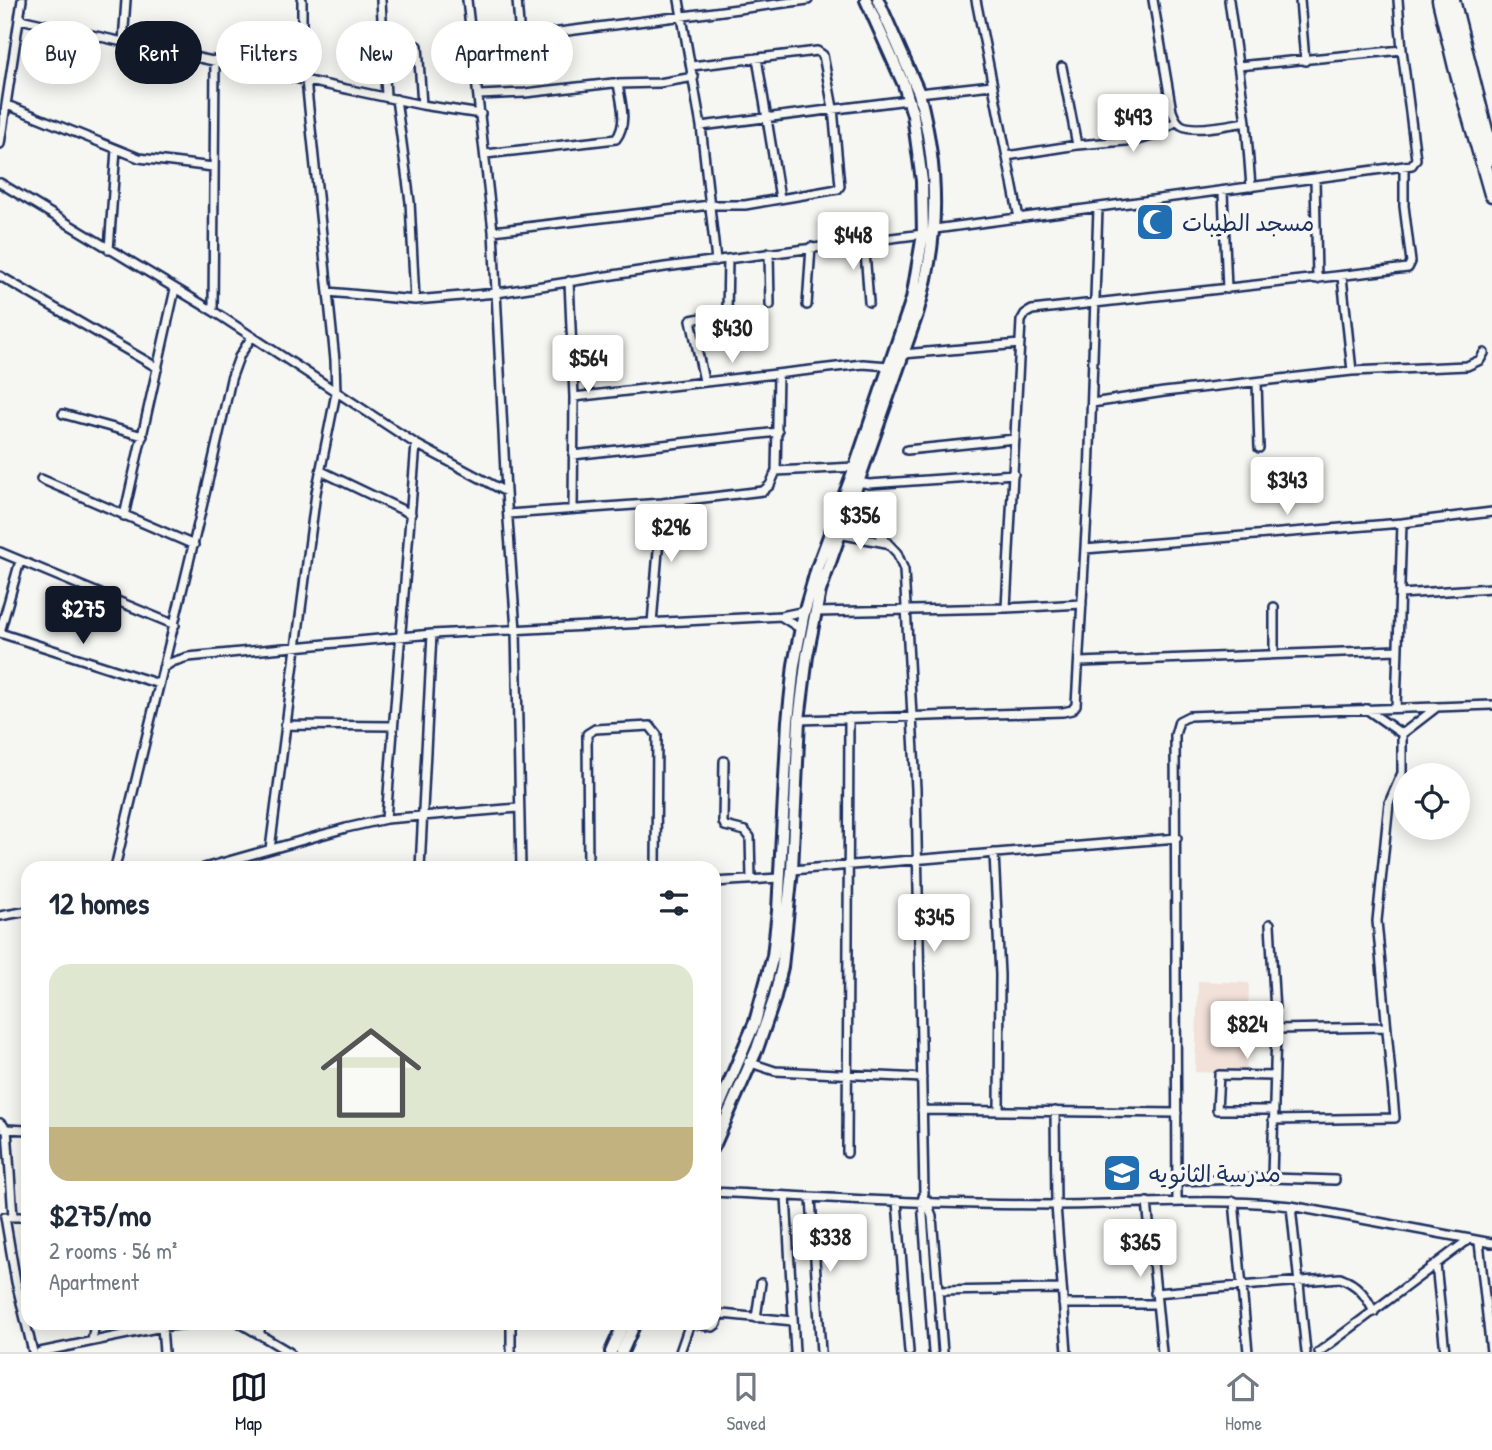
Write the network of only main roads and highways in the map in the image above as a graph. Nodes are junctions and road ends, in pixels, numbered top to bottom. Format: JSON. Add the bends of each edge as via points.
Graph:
{"nodes":[{"id":1,"x":866,"y":0,"type":"edge"},
{"id":2,"x":878,"y":0,"type":"edge"},
{"id":3,"x":1440,"y":0,"type":"edge"},
{"id":4,"x":1451,"y":0,"type":"edge"},
{"id":5,"x":1492,"y":158,"type":"edge"},
{"id":6,"x":1492,"y":194,"type":"edge"},
{"id":7,"x":810,"y":612,"type":"junction"},
{"id":8,"x":797,"y":685,"type":"junction"},
{"id":9,"x":746,"y":1062,"type":"junction"},
{"id":10,"x":721,"y":1106,"type":"edge"},
{"id":11,"x":721,"y":1128,"type":"edge"},
{"id":12,"x":621,"y":1330,"type":"edge"},
{"id":13,"x":632,"y":1330,"type":"edge"},
{"id":14,"x":611,"y":1352,"type":"edge"},
{"id":15,"x":622,"y":1352,"type":"edge"}],
"edges":[{"from":1,"to":7,"type":"main road","via":[[913,114],[923,234],[912,299],[817,568]]},
{"from":2,"to":7,"type":"main road","via":[[919,93],[935,186],[935,229],[923,295]]},
{"from":3,"to":6,"type":"highway"},
{"from":4,"to":5,"type":"highway"},
{"from":7,"to":8,"type":"main road"},
{"from":7,"to":8,"type":"main road","via":[[801,629]]},
{"from":8,"to":9,"type":"main road","via":[[773,956]]},
{"from":8,"to":9,"type":"main road","via":[[800,720],[782,967],[774,1000]]},
{"from":9,"to":10,"type":"main road"},
{"from":9,"to":11,"type":"main road"},
{"from":12,"to":14,"type":"main road"},
{"from":13,"to":15,"type":"main road"}]}
